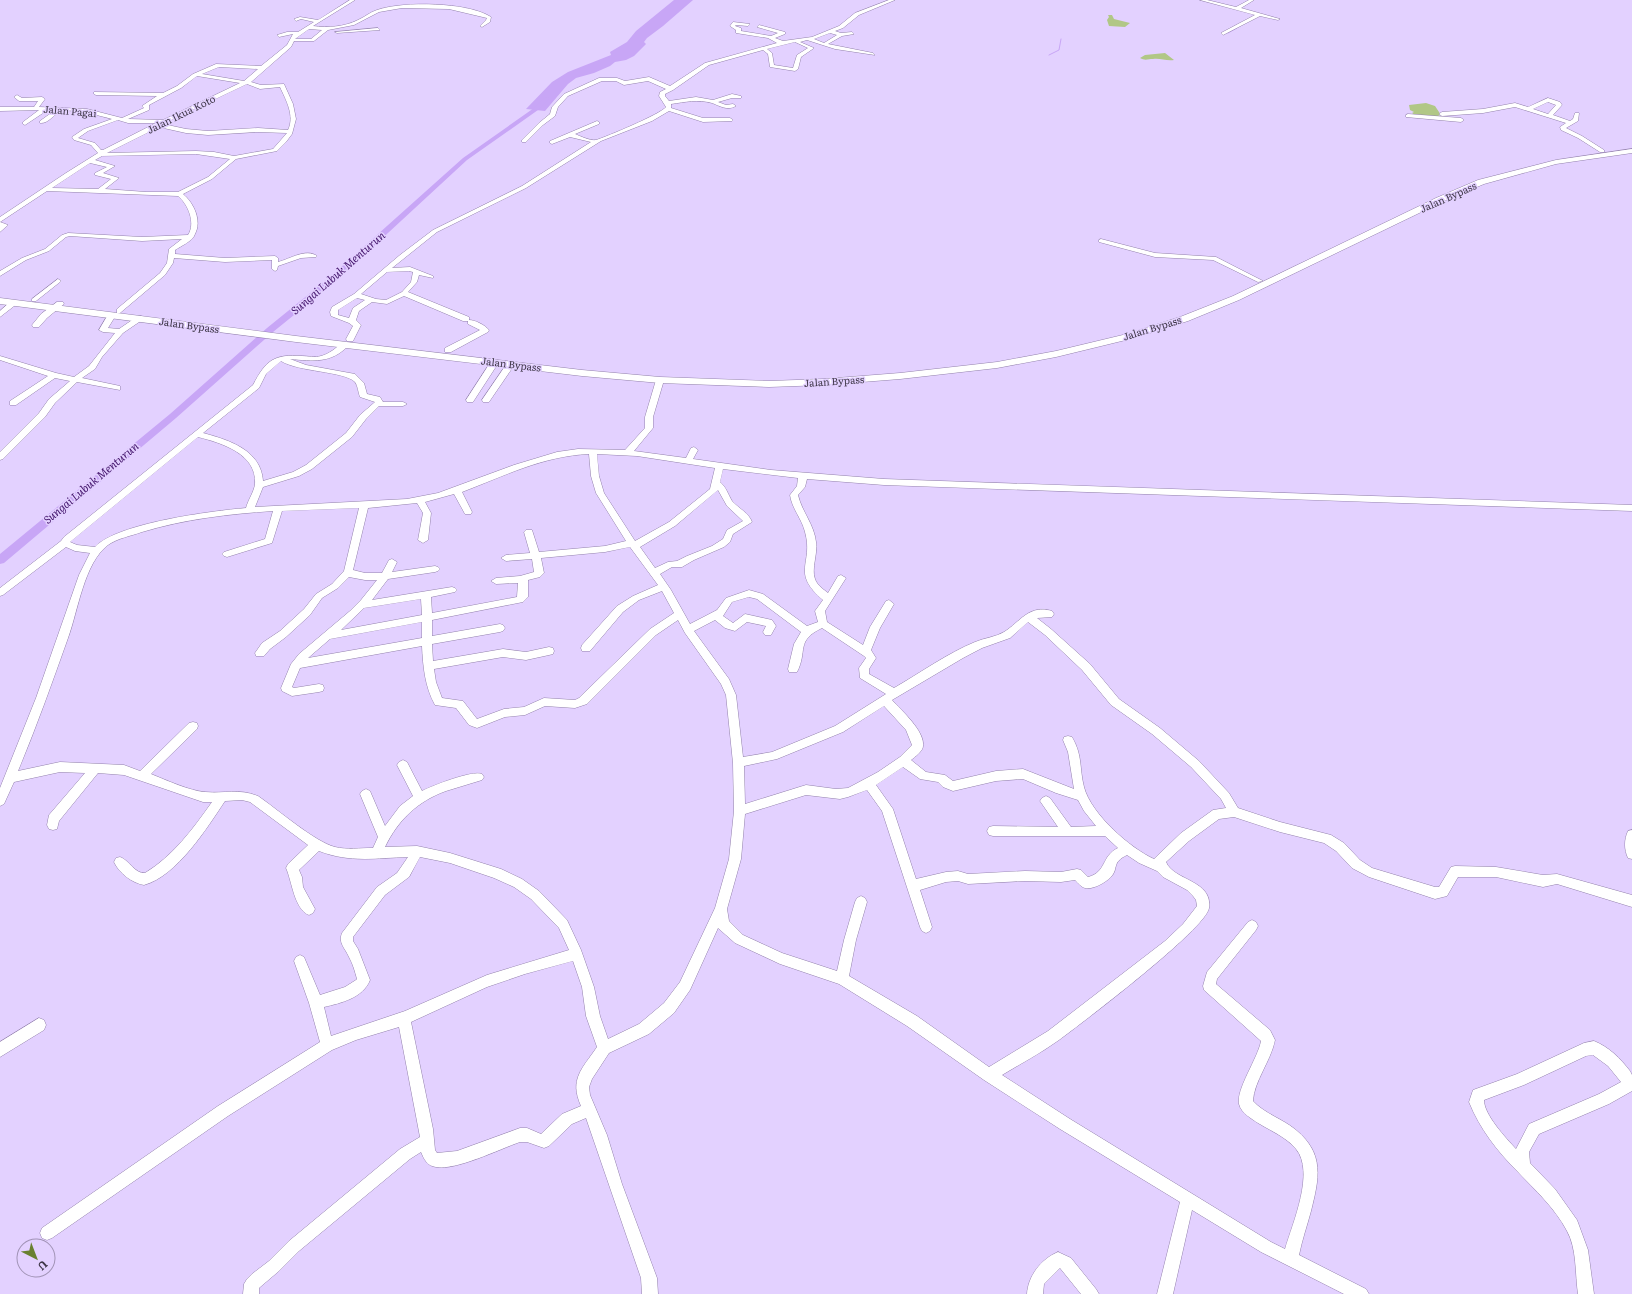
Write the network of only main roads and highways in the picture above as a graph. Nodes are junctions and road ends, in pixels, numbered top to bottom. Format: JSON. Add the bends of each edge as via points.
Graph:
{"nodes":[{"id":1,"x":1632,"y":149,"type":"edge"},
{"id":2,"x":1300,"y":265,"type":"junction"},
{"id":3,"x":0,"y":296,"type":"edge"},
{"id":4,"x":0,"y":301,"type":"edge"},
{"id":5,"x":57,"y":306,"type":"junction"},
{"id":6,"x":116,"y":313,"type":"junction"},
{"id":7,"x":222,"y":327,"type":"junction"},
{"id":8,"x":347,"y":342,"type":"junction"},
{"id":9,"x":584,"y":370,"type":"junction"}],
"edges":[{"from":1,"to":2,"type":"highway","name":"Jalan Bypass","via":[[1556,162],[1481,182]]},
{"from":1,"to":2,"type":"highway","name":"Jalan Bypass","via":[[1602,151],[1551,160],[1511,169],[1460,186],[1427,200]]},
{"from":2,"to":9,"type":"highway","name":"Jalan Bypass","via":[[1207,305],[1098,340],[1028,355],[947,367],[860,375],[778,377]]},
{"from":2,"to":9,"type":"highway","name":"Jalan Bypass","via":[[1229,301],[1143,332],[1056,354],[997,365],[900,376],[769,384],[660,380]]},
{"from":3,"to":5,"type":"highway","name":"Jalan Bypass"},
{"from":4,"to":5,"type":"highway","name":"Jalan Bypass"},
{"from":5,"to":6,"type":"highway","name":"Jalan Bypass"},
{"from":6,"to":7,"type":"highway","name":"Jalan Bypass"},
{"from":6,"to":7,"type":"highway","name":"Jalan Bypass"},
{"from":7,"to":8,"type":"highway","name":"Jalan Bypass"},
{"from":8,"to":9,"type":"highway","name":"Jalan Bypass","via":[[511,364]]},
{"from":8,"to":9,"type":"highway","name":"Jalan Bypass","via":[[448,350]]}]}
